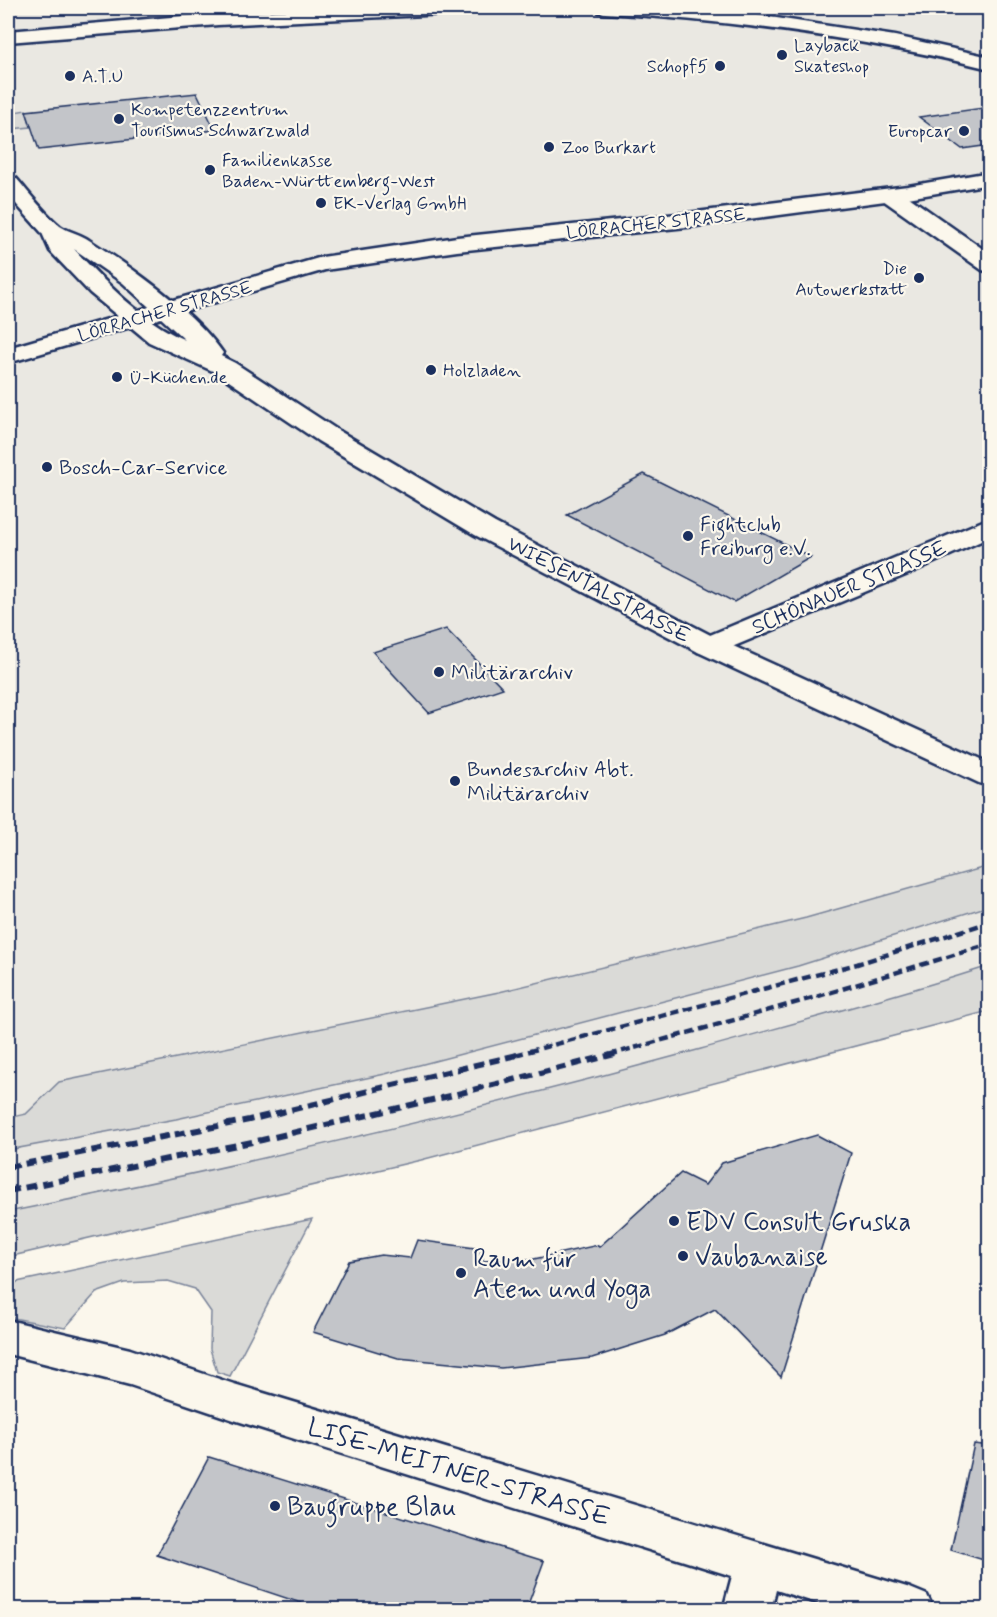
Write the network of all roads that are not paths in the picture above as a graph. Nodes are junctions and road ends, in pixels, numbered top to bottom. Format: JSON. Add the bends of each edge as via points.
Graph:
{"nodes":[{"id":1,"x":468,"y":8,"type":"edge"},
{"id":2,"x":605,"y":8,"type":"edge"},
{"id":3,"x":8,"y":37,"type":"edge"},
{"id":4,"x":990,"y":63,"type":"edge"},
{"id":5,"x":990,"y":178,"type":"edge"},
{"id":6,"x":8,"y":183,"type":"edge"},
{"id":7,"x":891,"y":195,"type":"junction"},
{"id":8,"x":53,"y":231,"type":"junction"},
{"id":9,"x":322,"y":264,"type":"junction"},
{"id":10,"x":990,"y":265,"type":"edge"},
{"id":11,"x":149,"y":293,"type":"junction"},
{"id":12,"x":117,"y":303,"type":"junction"},
{"id":13,"x":168,"y":311,"type":"junction"},
{"id":14,"x":136,"y":319,"type":"junction"},
{"id":15,"x":8,"y":342,"type":"edge"},
{"id":16,"x":8,"y":356,"type":"edge"},
{"id":17,"x":226,"y":368,"type":"junction"},
{"id":18,"x":990,"y":526,"type":"edge"},
{"id":19,"x":709,"y":646,"type":"junction"},
{"id":20,"x":990,"y":776,"type":"edge"},
{"id":21,"x":8,"y":1337,"type":"edge"},
{"id":22,"x":759,"y":1564,"type":"junction"},
{"id":23,"x":747,"y":1610,"type":"edge"},
{"id":24,"x":910,"y":1610,"type":"edge"}],
"edges":[{"from":1,"to":3,"type":"street","via":[[229,19]]},
{"from":2,"to":4,"type":"street","via":[[793,25],[903,42]]},
{"from":5,"to":7,"type":"street","name":"LÖRRACHER STRASSE"},
{"from":6,"to":8,"type":"street","name":"WIESENTALSTRASSE"},
{"from":7,"to":9,"type":"street","name":"LÖRRACHER STRASSE","via":[[457,244]]},
{"from":7,"to":10,"type":"street"},
{"from":8,"to":11,"type":"street","name":"WIESENTALSTRASSE","via":[[78,242]]},
{"from":8,"to":12,"type":"street","name":"WIESENTALSTRASSE","via":[[58,246]]},
{"from":9,"to":11,"type":"street","name":"LÖRRACHER STRASSE","via":[[260,266]]},
{"from":9,"to":13,"type":"street","name":"LÖRRACHER STRASSE"},
{"from":11,"to":12,"type":"street","name":"LÖRRACHER STRASSE"},
{"from":11,"to":13,"type":"street","name":"WIESENTALSTRASSE"},
{"from":12,"to":14,"type":"street","name":"WIESENTALSTRASSE"},
{"from":12,"to":15,"type":"street","name":"LÖRRACHER STRASSE"},
{"from":13,"to":14,"type":"street","name":"LÖRRACHER STRASSE"},
{"from":13,"to":17,"type":"street","name":"WIESENTALSTRASSE"},
{"from":14,"to":16,"type":"street","name":"LÖRRACHER STRASSE"},
{"from":14,"to":17,"type":"street","name":"WIESENTALSTRASSE","via":[[158,337]]},
{"from":17,"to":19,"type":"street","name":"WIESENTALSTRASSE","via":[[327,435],[485,529]]},
{"from":18,"to":19,"type":"street","name":"SCHÖNAUER STRASSE"},
{"from":19,"to":20,"type":"street","name":"WIESENTALSTRASSE"},
{"from":21,"to":22,"type":"street","name":"LISE-MEITNER-STRASSE","via":[[130,1367]]},
{"from":22,"to":23,"type":"street"},
{"from":22,"to":24,"type":"street","name":"LISE-MEITNER-STRASSE"}]}
